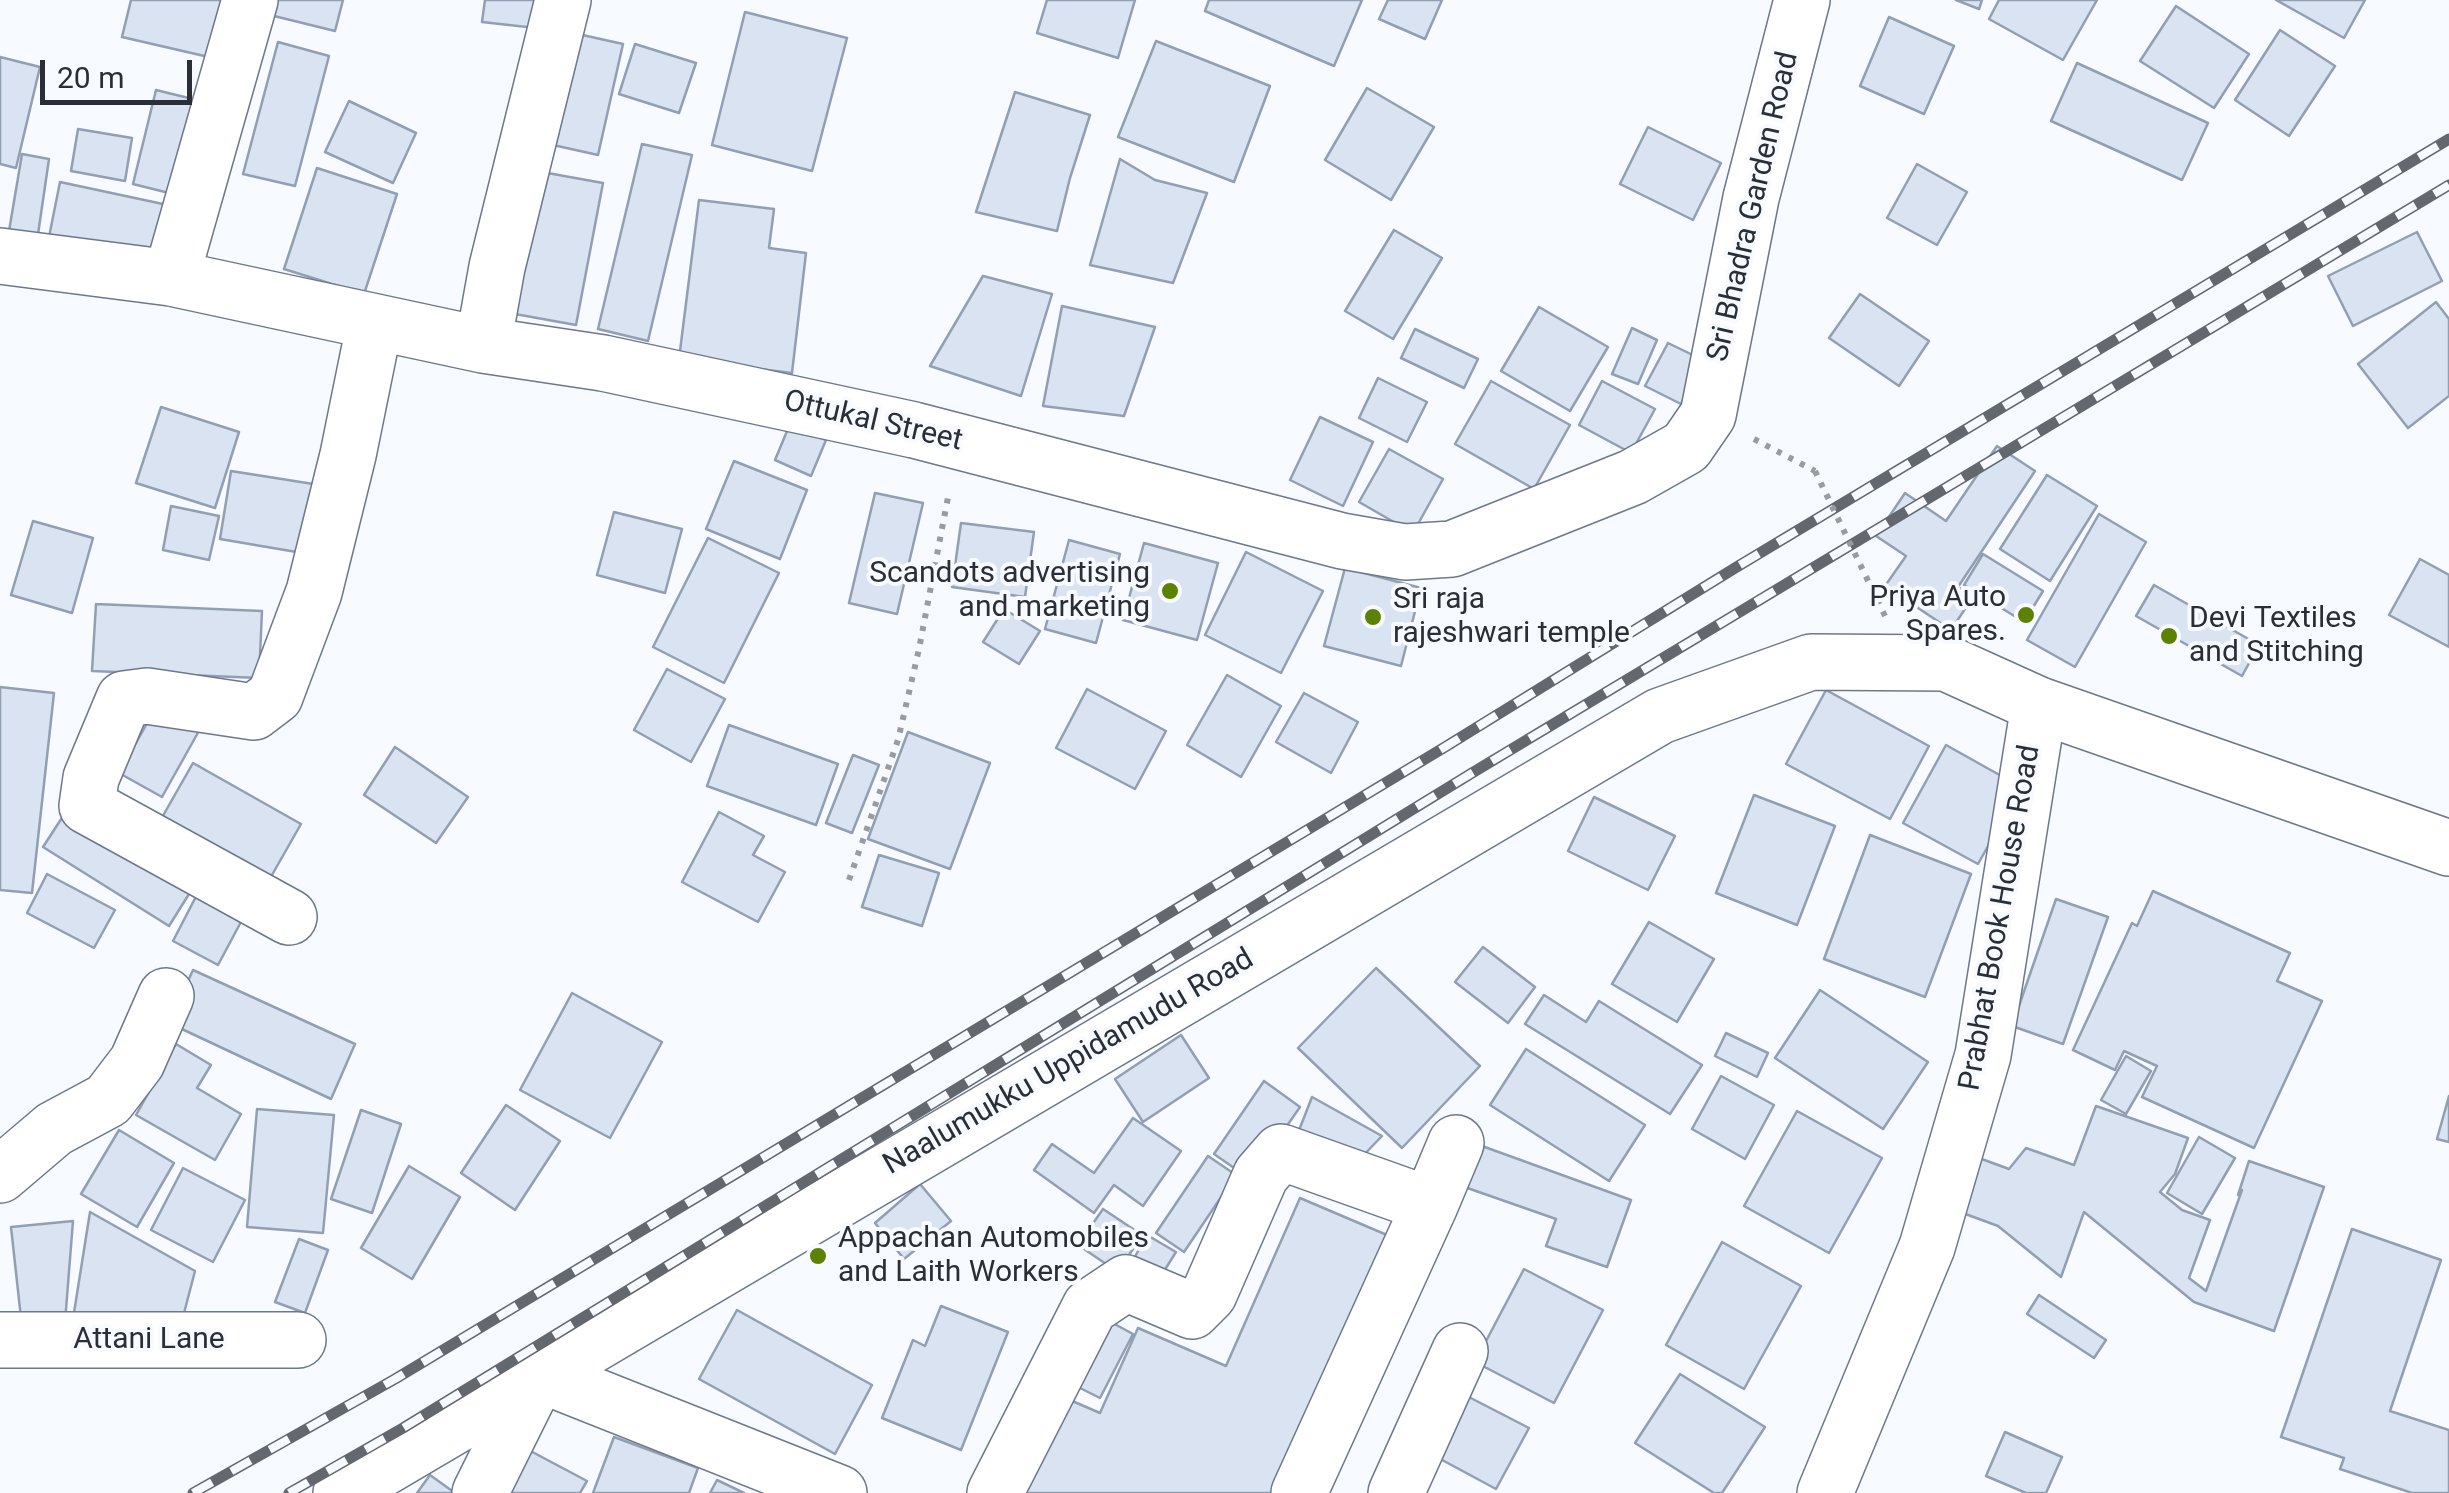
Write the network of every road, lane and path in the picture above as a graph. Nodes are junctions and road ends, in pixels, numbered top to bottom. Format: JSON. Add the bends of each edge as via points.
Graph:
{"nodes":[{"id":1,"x":250,"y":0,"type":"edge"},
{"id":2,"x":563,"y":0,"type":"edge"},
{"id":3,"x":1802,"y":0,"type":"edge"},
{"id":4,"x":0,"y":256,"type":"edge"},
{"id":5,"x":170,"y":278,"type":"junction"},
{"id":6,"x":375,"y":322,"type":"junction"},
{"id":7,"x":483,"y":345,"type":"junction"},
{"id":8,"x":1708,"y":415,"type":"junction"},
{"id":9,"x":960,"y":442,"type":"junction"},
{"id":10,"x":1886,"y":618,"type":"dead end"},
{"id":11,"x":2039,"y":704,"type":"junction"},
{"id":12,"x":2449,"y":848,"type":"edge"},
{"id":13,"x":849,"y":880,"type":"dead end"},
{"id":14,"x":289,"y":917,"type":"dead end"},
{"id":15,"x":166,"y":996,"type":"dead end"},
{"id":16,"x":1456,"y":1143,"type":"dead end"},
{"id":17,"x":0,"y":1175,"type":"edge"},
{"id":18,"x":1430,"y":1205,"type":"junction"},
{"id":19,"x":0,"y":1340,"type":"edge"},
{"id":20,"x":298,"y":1340,"type":"dead end"},
{"id":21,"x":1460,"y":1351,"type":"dead end"},
{"id":22,"x":539,"y":1374,"type":"junction"},
{"id":23,"x":340,"y":1493,"type":"edge"},
{"id":24,"x":480,"y":1493,"type":"edge"},
{"id":25,"x":840,"y":1493,"type":"edge"},
{"id":26,"x":995,"y":1493,"type":"edge"},
{"id":27,"x":1299,"y":1493,"type":"edge"},
{"id":28,"x":1396,"y":1493,"type":"edge"},
{"id":29,"x":1825,"y":1493,"type":"edge"}],
"edges":[{"from":1,"to":5,"type":"street"},
{"from":2,"to":7,"type":"street"},
{"from":3,"to":8,"type":"street","name":"Sri Bhadra Garden Road","via":[[1751,198]]},
{"from":4,"to":5,"type":"street","name":"Ottukal Street"},
{"from":5,"to":6,"type":"street","name":"Ottukal Street"},
{"from":6,"to":7,"type":"street","name":"Ottukal Street"},
{"from":6,"to":14,"type":"street","via":[[314,592],[275,696],[254,712],[124,698],[91,778],[87,806]]},
{"from":7,"to":9,"type":"street","name":"Ottukal Street","via":[[603,363]]},
{"from":8,"to":9,"type":"street","name":"Ottukal Street","via":[[1686,447],[1634,477],[1452,549],[1405,552]]},
{"from":8,"to":10,"type":"path","bridge":true,"via":[[1815,472]]},
{"from":9,"to":13,"type":"path","via":[[898,740]]},
{"from":11,"to":12,"type":"street"},
{"from":11,"to":22,"type":"street","name":"Naalumukku Uppidamudu Road","via":[[1946,664],[1811,662],[1660,716]]},
{"from":11,"to":29,"type":"street","name":"Prabhat Book House Road","via":[[1982,1055],[1926,1247]]},
{"from":15,"to":17,"type":"street","via":[[137,1062],[108,1100],[54,1130]]},
{"from":16,"to":18,"type":"street"},
{"from":18,"to":26,"type":"street","via":[[1281,1152],[1261,1175],[1208,1294],[1192,1311],[1126,1283],[1090,1307]]},
{"from":18,"to":27,"type":"street"},
{"from":19,"to":20,"type":"street","name":"Attani Lane"},
{"from":21,"to":28,"type":"street"},
{"from":22,"to":23,"type":"street","name":"Naalumukku Uppidamudu Road"},
{"from":22,"to":24,"type":"street"},
{"from":22,"to":25,"type":"street"}]}
